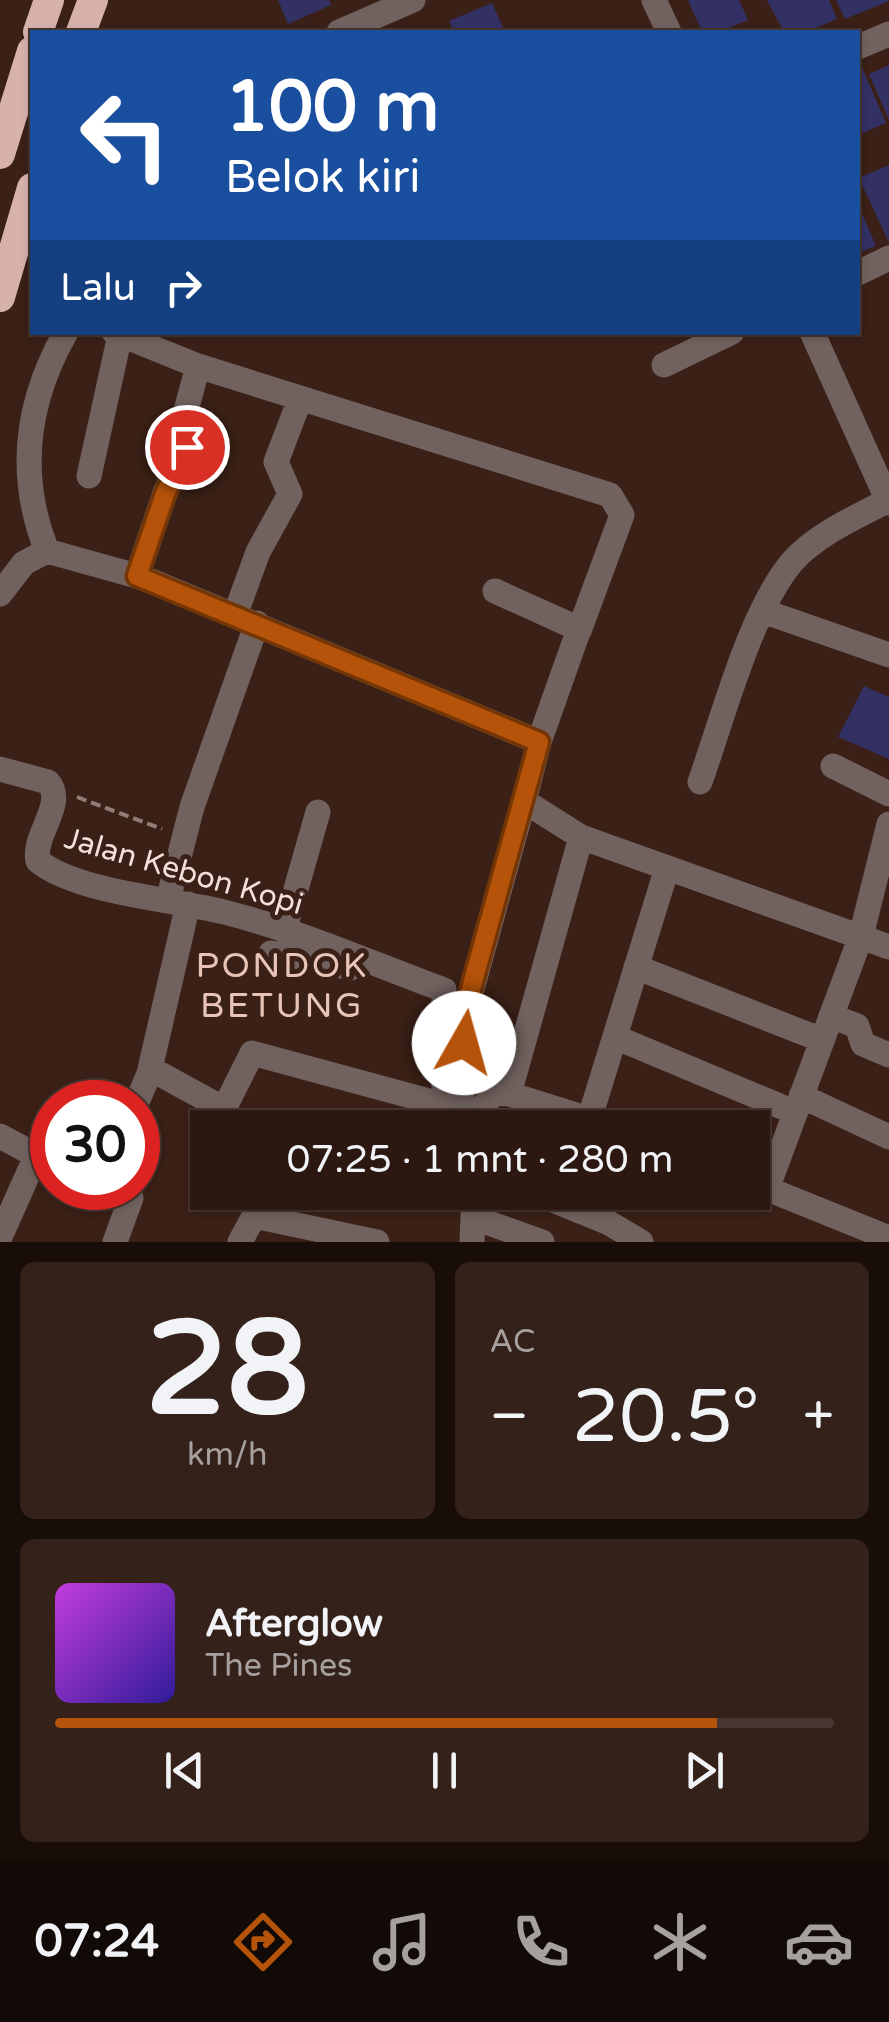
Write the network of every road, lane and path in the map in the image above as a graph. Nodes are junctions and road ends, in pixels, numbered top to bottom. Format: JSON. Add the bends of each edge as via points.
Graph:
{"nodes":[{"id":1,"x":49,"y":0,"type":"edge"},
{"id":2,"x":93,"y":0,"type":"edge"},
{"id":3,"x":413,"y":0,"type":"edge"},
{"id":4,"x":654,"y":0,"type":"edge"},
{"id":5,"x":39,"y":30,"type":"edge"},
{"id":6,"x":82,"y":30,"type":"edge"},
{"id":7,"x":344,"y":30,"type":"edge"},
{"id":8,"x":668,"y":30,"type":"edge"},
{"id":9,"x":889,"y":34,"type":"edge"},
{"id":10,"x":860,"y":45,"type":"edge"},
{"id":11,"x":30,"y":57,"type":"edge"},
{"id":12,"x":0,"y":154,"type":"edge"},
{"id":13,"x":30,"y":195,"type":"edge"},
{"id":14,"x":889,"y":258,"type":"edge"},
{"id":15,"x":860,"y":272,"type":"edge"},
{"id":16,"x":0,"y":297,"type":"edge"},
{"id":17,"x":64,"y":335,"type":"edge"},
{"id":18,"x":117,"y":335,"type":"edge"},
{"id":19,"x":120,"y":335,"type":"edge"},
{"id":20,"x":726,"y":335,"type":"edge"},
{"id":21,"x":813,"y":335,"type":"edge"},
{"id":22,"x":664,"y":365,"type":"dead end"},
{"id":23,"x":198,"y":366,"type":"junction"},
{"id":24,"x":300,"y":400,"type":"junction"},
{"id":25,"x":89,"y":476,"type":"dead end"},
{"id":26,"x":888,"y":501,"type":"edge"},
{"id":27,"x":47,"y":551,"type":"junction"},
{"id":28,"x":137,"y":576,"type":"junction"},
{"id":29,"x":495,"y":590,"type":"dead end"},
{"id":30,"x":0,"y":594,"type":"edge"},
{"id":31,"x":763,"y":611,"type":"junction"},
{"id":32,"x":246,"y":619,"type":"junction"},
{"id":33,"x":579,"y":631,"type":"junction"},
{"id":34,"x":889,"y":655,"type":"edge"},
{"id":35,"x":539,"y":742,"type":"junction"},
{"id":36,"x":833,"y":766,"type":"dead end"},
{"id":37,"x":0,"y":769,"type":"edge"},
{"id":38,"x":700,"y":782,"type":"dead end"},
{"id":39,"x":53,"y":788,"type":"junction"},
{"id":40,"x":889,"y":794,"type":"edge"},
{"id":41,"x":524,"y":801,"type":"junction"},
{"id":42,"x":318,"y":812,"type":"dead end"},
{"id":43,"x":889,"y":824,"type":"edge"},
{"id":44,"x":581,"y":837,"type":"junction"},
{"id":45,"x":185,"y":838,"type":"junction"},
{"id":46,"x":667,"y":868,"type":"junction"},
{"id":47,"x":881,"y":891,"type":"edge"},
{"id":48,"x":178,"y":902,"type":"junction"},
{"id":49,"x":861,"y":936,"type":"junction"},
{"id":50,"x":278,"y":942,"type":"junction"},
{"id":51,"x":889,"y":947,"type":"edge"},
{"id":52,"x":636,"y":968,"type":"junction"},
{"id":53,"x":826,"y":1028,"type":"junction"},
{"id":54,"x":615,"y":1037,"type":"junction"},
{"id":55,"x":889,"y":1056,"type":"edge"},
{"id":56,"x":152,"y":1069,"type":"junction"},
{"id":57,"x":147,"y":1080,"type":"edge"},
{"id":58,"x":509,"y":1094,"type":"junction"},
{"id":59,"x":797,"y":1104,"type":"junction"},
{"id":60,"x":450,"y":1110,"type":"edge"},
{"id":61,"x":463,"y":1110,"type":"edge"},
{"id":62,"x":464,"y":1110,"type":"edge"},
{"id":63,"x":470,"y":1110,"type":"edge"},
{"id":64,"x":565,"y":1110,"type":"edge"},
{"id":65,"x":592,"y":1110,"type":"edge"},
{"id":66,"x":0,"y":1136,"type":"edge"},
{"id":67,"x":889,"y":1138,"type":"edge"},
{"id":68,"x":30,"y":1151,"type":"edge"},
{"id":69,"x":770,"y":1164,"type":"edge"},
{"id":70,"x":30,"y":1185,"type":"edge"},
{"id":71,"x":770,"y":1190,"type":"edge"},
{"id":72,"x":126,"y":1210,"type":"edge"},
{"id":73,"x":577,"y":1210,"type":"edge"},
{"id":74,"x":474,"y":1218,"type":"edge"},
{"id":75,"x":0,"y":1237,"type":"edge"},
{"id":76,"x":889,"y":1238,"type":"edge"},
{"id":77,"x":115,"y":1242,"type":"edge"},
{"id":78,"x":240,"y":1242,"type":"edge"},
{"id":79,"x":376,"y":1242,"type":"edge"},
{"id":80,"x":542,"y":1242,"type":"edge"},
{"id":81,"x":641,"y":1242,"type":"edge"}],
"edges":[{"from":1,"to":5,"type":"highway"},
{"from":2,"to":6,"type":"highway"},
{"from":3,"to":7,"type":"street"},
{"from":4,"to":8,"type":"street"},
{"from":9,"to":10,"type":"street"},
{"from":11,"to":12,"type":"highway"},
{"from":13,"to":16,"type":"highway"},
{"from":14,"to":15,"type":"street"},
{"from":17,"to":27,"type":"street","via":[[43,375],[28,450],[28,489]]},
{"from":18,"to":25,"type":"street"},
{"from":19,"to":23,"type":"street"},
{"from":20,"to":22,"type":"street"},
{"from":21,"to":26,"type":"street"},
{"from":23,"to":24,"type":"street"},
{"from":23,"to":28,"type":"street","via":[[184,418],[187,447]]},
{"from":24,"to":32,"type":"street","via":[[276,462],[290,494],[258,552]]},
{"from":24,"to":33,"type":"street","via":[[610,495],[622,515]]},
{"from":26,"to":31,"type":"street","via":[[805,549]]},
{"from":27,"to":28,"type":"street"},
{"from":27,"to":30,"type":"street","via":[[24,563]]},
{"from":28,"to":32,"type":"street"},
{"from":29,"to":33,"type":"street"},
{"from":31,"to":34,"type":"street"},
{"from":31,"to":38,"type":"street"},
{"from":32,"to":35,"type":"street"},
{"from":32,"to":45,"type":"street"},
{"from":33,"to":35,"type":"street"},
{"from":35,"to":41,"type":"street"},
{"from":36,"to":40,"type":"street"},
{"from":37,"to":39,"type":"street","name":"Jalan Kebon Kopi"},
{"from":39,"to":45,"type":"path"},
{"from":39,"to":48,"type":"street","name":"Jalan Kebon Kopi","via":[[38,861],[113,890]]},
{"from":41,"to":44,"type":"street"},
{"from":41,"to":62,"type":"street","via":[[466,1007]]},
{"from":42,"to":50,"type":"street"},
{"from":43,"to":47,"type":"street"},
{"from":44,"to":46,"type":"street"},
{"from":44,"to":58,"type":"street"},
{"from":45,"to":48,"type":"street"},
{"from":46,"to":49,"type":"street"},
{"from":46,"to":52,"type":"street"},
{"from":47,"to":49,"type":"street"},
{"from":48,"to":50,"type":"street","name":"Jalan Kebon Kopi"},
{"from":48,"to":56,"type":"street"},
{"from":49,"to":51,"type":"street"},
{"from":49,"to":53,"type":"street"},
{"from":50,"to":61,"type":"street","name":"Jalan Kebon Kopi","via":[[367,961],[444,990]]},
{"from":52,"to":53,"type":"street"},
{"from":52,"to":54,"type":"street"},
{"from":53,"to":55,"type":"street","via":[[856,1026],[863,1044]]},
{"from":53,"to":59,"type":"street"},
{"from":54,"to":59,"type":"street"},
{"from":54,"to":65,"type":"street"},
{"from":56,"to":57,"type":"street"},
{"from":56,"to":60,"type":"street","via":[[221,1109],[252,1053]]},
{"from":58,"to":63,"type":"street","via":[[494,1094]]},
{"from":58,"to":64,"type":"street"},
{"from":59,"to":67,"type":"street"},
{"from":59,"to":69,"type":"street"},
{"from":66,"to":68,"type":"street"},
{"from":70,"to":75,"type":"street"},
{"from":71,"to":76,"type":"street"},
{"from":72,"to":77,"type":"street"},
{"from":73,"to":81,"type":"street"},
{"from":74,"to":80,"type":"street"},
{"from":78,"to":79,"type":"street","via":[[254,1216]]}]}
